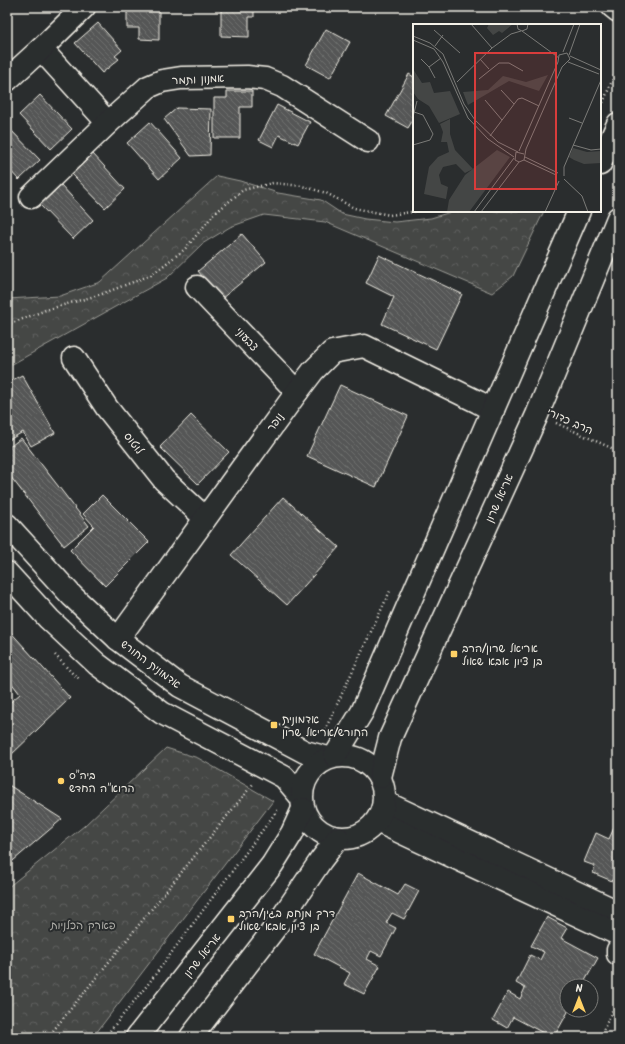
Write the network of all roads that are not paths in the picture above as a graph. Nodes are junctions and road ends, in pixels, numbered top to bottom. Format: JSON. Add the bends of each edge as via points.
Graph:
{"nodes":[{"id":1,"x":84,"y":7,"type":"edge"},
{"id":2,"x":613,"y":7,"type":"edge"},
{"id":3,"x":618,"y":11,"type":"edge"},
{"id":4,"x":41,"y":49,"type":"junction"},
{"id":5,"x":7,"y":80,"type":"edge"},
{"id":6,"x":108,"y":123,"type":"junction"},
{"id":7,"x":618,"y":124,"type":"edge"},
{"id":8,"x":368,"y":141,"type":"dead end"},
{"id":9,"x":601,"y":162,"type":"edge"},
{"id":10,"x":31,"y":197,"type":"dead end"},
{"id":11,"x":579,"y":212,"type":"edge"},
{"id":12,"x":618,"y":218,"type":"edge"},
{"id":13,"x":197,"y":287,"type":"dead end"},
{"id":14,"x":74,"y":358,"type":"dead end"},
{"id":15,"x":297,"y":392,"type":"junction"},
{"id":16,"x":493,"y":410,"type":"junction"},
{"id":17,"x":205,"y":518,"type":"junction"},
{"id":18,"x":7,"y":525,"type":"edge"},
{"id":19,"x":7,"y":573,"type":"edge"},
{"id":20,"x":118,"y":639,"type":"junction"},
{"id":21,"x":325,"y":756,"type":"junction"},
{"id":22,"x":380,"y":778,"type":"junction"},
{"id":23,"x":299,"y":798,"type":"junction"},
{"id":24,"x":380,"y":811,"type":"junction"},
{"id":25,"x":338,"y":838,"type":"junction"},
{"id":26,"x":618,"y":912,"type":"edge"},
{"id":27,"x":618,"y":934,"type":"edge"},
{"id":28,"x":618,"y":950,"type":"edge"},
{"id":29,"x":618,"y":954,"type":"edge"},
{"id":30,"x":137,"y":1037,"type":"edge"},
{"id":31,"x":191,"y":1037,"type":"edge"}],
"edges":[{"from":1,"to":4,"type":"street"},
{"from":2,"to":3,"type":"street"},
{"from":4,"to":5,"type":"street"},
{"from":4,"to":6,"type":"street"},
{"from":6,"to":8,"type":"street","name":"אמנון ותמר","via":[[148,88],[162,81],[181,78],[246,77],[282,86]]},
{"from":6,"to":10,"type":"street","name":"אמנון ותמר"},
{"from":7,"to":9,"type":"street"},
{"from":11,"to":16,"type":"street"},
{"from":12,"to":22,"type":"street","name":"אריאל שרון","via":[[537,415],[390,738]]},
{"from":13,"to":15,"type":"street","name":"צבעוני"},
{"from":14,"to":17,"type":"street","name":"לוטוס","via":[[107,408],[164,480]]},
{"from":15,"to":16,"type":"street","name":"נופר","via":[[332,352],[364,346]]},
{"from":15,"to":17,"type":"street","name":"נופר"},
{"from":16,"to":21,"type":"street","via":[[362,712]]},
{"from":17,"to":20,"type":"street","name":"נופר"},
{"from":18,"to":20,"type":"street","name":"אדמונית החורש","via":[[72,596]]},
{"from":19,"to":23,"type":"street","via":[[49,619],[98,664],[162,713],[284,777]]},
{"from":20,"to":21,"type":"street","name":"אדמונית החורש","via":[[180,686],[305,752]]},
{"from":21,"to":22,"type":"street","via":[[348,755],[361,759],[372,767]]},
{"from":21,"to":23,"type":"street","via":[[308,773]]},
{"from":22,"to":24,"type":"street","via":[[384,788]]},
{"from":23,"to":25,"type":"street","via":[[308,820],[316,829]]},
{"from":23,"to":30,"type":"street","name":"אריאל שרון","via":[[292,833],[272,865]]},
{"from":24,"to":25,"type":"street","via":[[370,828],[350,838]]},
{"from":24,"to":26,"type":"street"},
{"from":24,"to":27,"type":"street"},
{"from":25,"to":31,"type":"street","via":[[275,928]]},
{"from":28,"to":29,"type":"street"}]}
